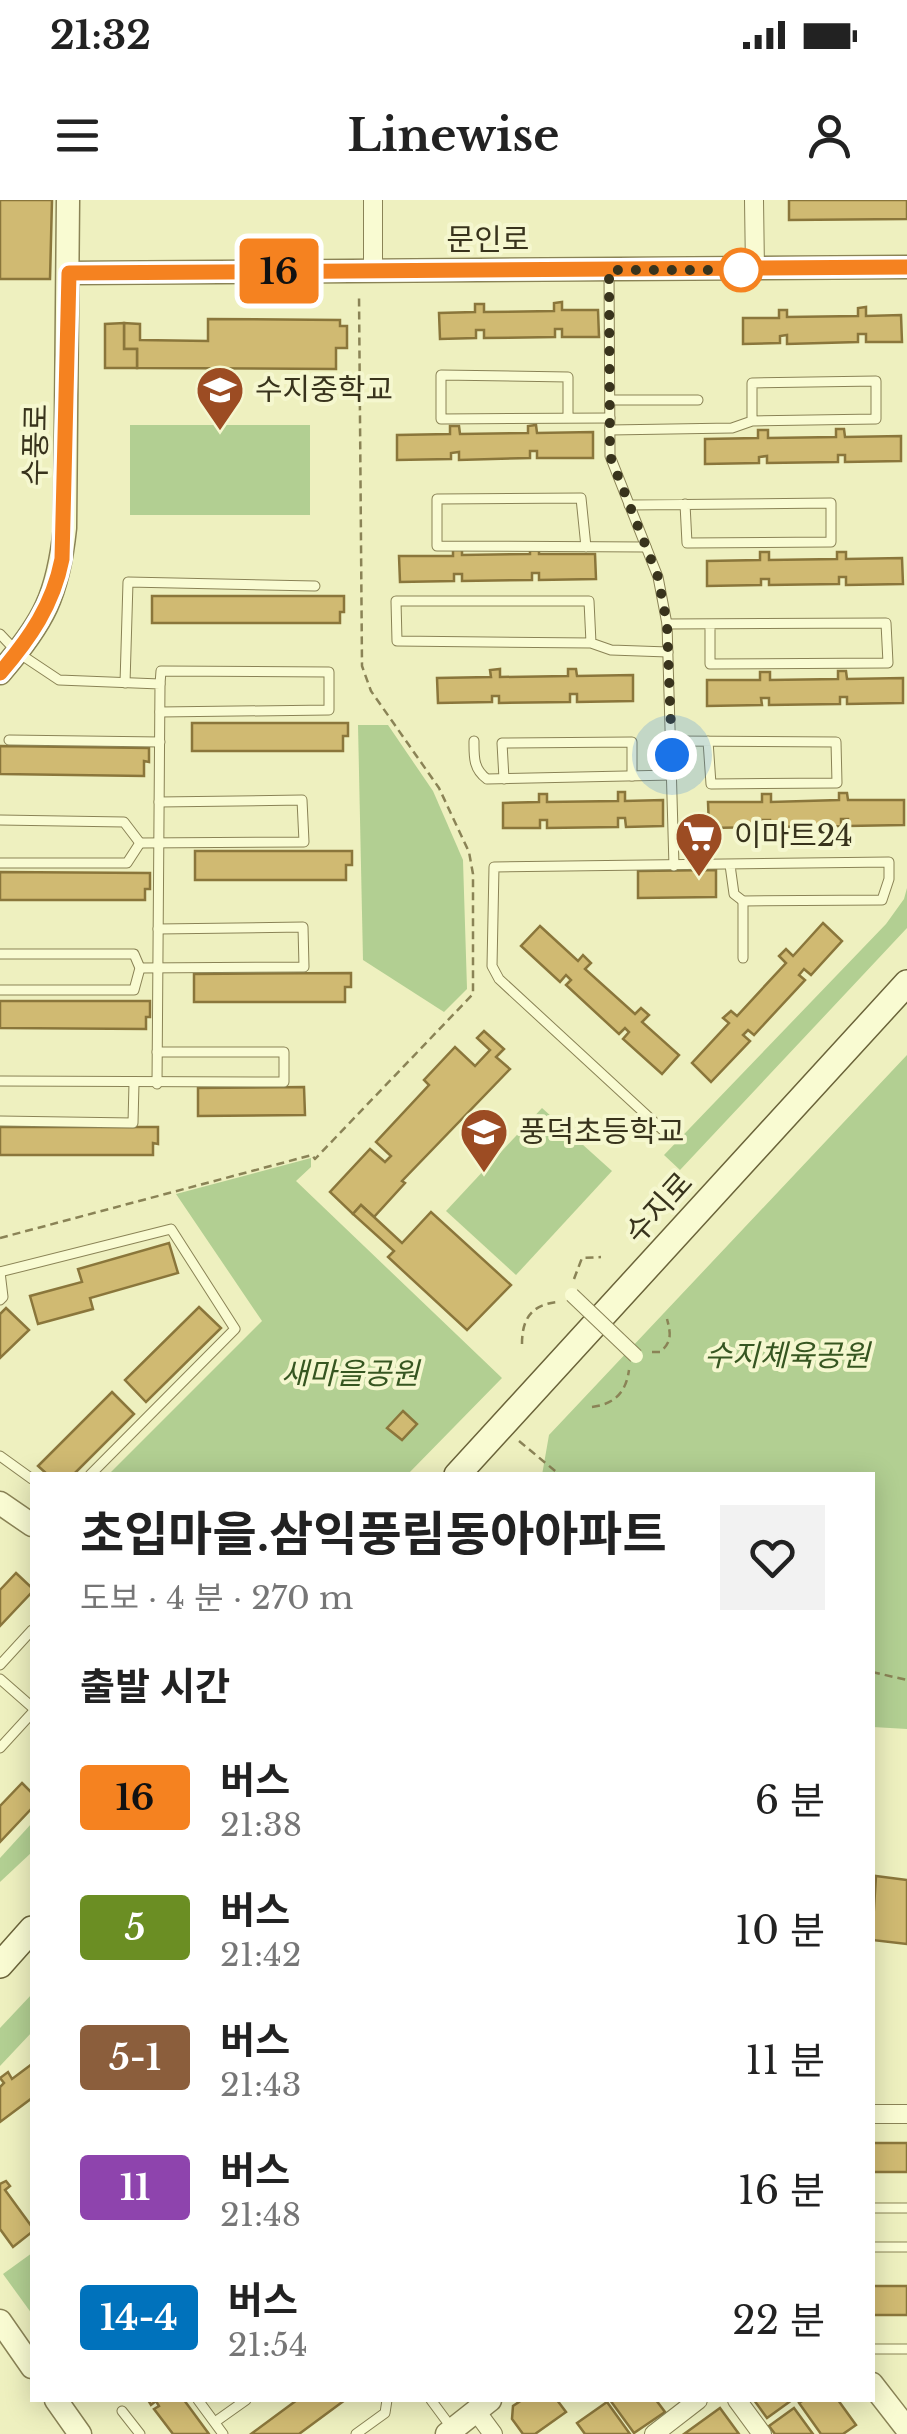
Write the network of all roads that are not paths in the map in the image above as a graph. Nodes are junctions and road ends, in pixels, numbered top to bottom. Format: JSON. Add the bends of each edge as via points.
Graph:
{"nodes":[{"id":1,"x":68,"y":200,"type":"edge"},
{"id":2,"x":373,"y":200,"type":"edge"},
{"id":3,"x":754,"y":200,"type":"edge"},
{"id":4,"x":907,"y":267,"type":"edge"},
{"id":5,"x":373,"y":270,"type":"junction"},
{"id":6,"x":609,"y":270,"type":"junction"},
{"id":7,"x":755,"y":270,"type":"junction"},
{"id":8,"x":69,"y":273,"type":"junction"},
{"id":9,"x":610,"y":400,"type":"junction"},
{"id":10,"x":698,"y":400,"type":"dead end"},
{"id":11,"x":568,"y":418,"type":"junction"},
{"id":12,"x":610,"y":418,"type":"junction"},
{"id":13,"x":752,"y":421,"type":"junction"},
{"id":14,"x":610,"y":430,"type":"junction"},
{"id":15,"x":685,"y":504,"type":"junction"},
{"id":16,"x":628,"y":505,"type":"junction"},
{"id":17,"x":586,"y":547,"type":"junction"},
{"id":18,"x":646,"y":548,"type":"junction"},
{"id":19,"x":315,"y":586,"type":"dead end"},
{"id":20,"x":667,"y":624,"type":"junction"},
{"id":21,"x":710,"y":624,"type":"junction"},
{"id":22,"x":0,"y":634,"type":"edge"},
{"id":23,"x":590,"y":642,"type":"junction"},
{"id":24,"x":17,"y":652,"type":"junction"},
{"id":25,"x":668,"y":652,"type":"junction"},
{"id":26,"x":0,"y":673,"type":"edge"},
{"id":27,"x":126,"y":683,"type":"junction"},
{"id":28,"x":160,"y":684,"type":"junction"},
{"id":29,"x":160,"y":712,"type":"junction"},
{"id":30,"x":9,"y":740,"type":"dead end"},
{"id":31,"x":474,"y":740,"type":"dead end"},
{"id":32,"x":671,"y":741,"type":"junction"},
{"id":33,"x":708,"y":741,"type":"junction"},
{"id":34,"x":160,"y":742,"type":"junction"},
{"id":35,"x":632,"y":776,"type":"junction"},
{"id":36,"x":672,"y":776,"type":"junction"},
{"id":37,"x":504,"y":779,"type":"junction"},
{"id":38,"x":159,"y":802,"type":"junction"},
{"id":39,"x":0,"y":820,"type":"edge"},
{"id":40,"x":140,"y":844,"type":"junction"},
{"id":41,"x":159,"y":844,"type":"junction"},
{"id":42,"x":0,"y":863,"type":"edge"},
{"id":43,"x":730,"y":865,"type":"junction"},
{"id":44,"x":674,"y":866,"type":"junction"},
{"id":45,"x":743,"y":901,"type":"junction"},
{"id":46,"x":158,"y":929,"type":"junction"},
{"id":47,"x":0,"y":954,"type":"edge"},
{"id":48,"x":743,"y":958,"type":"dead end"},
{"id":49,"x":140,"y":968,"type":"junction"},
{"id":50,"x":157,"y":968,"type":"junction"},
{"id":51,"x":907,"y":983,"type":"edge"},
{"id":52,"x":0,"y":990,"type":"edge"},
{"id":53,"x":157,"y":1052,"type":"junction"},
{"id":54,"x":0,"y":1080,"type":"edge"},
{"id":55,"x":134,"y":1083,"type":"junction"},
{"id":56,"x":157,"y":1084,"type":"junction"},
{"id":57,"x":0,"y":1121,"type":"edge"},
{"id":58,"x":666,"y":1133,"type":"dead end"},
{"id":59,"x":0,"y":1272,"type":"edge"},
{"id":60,"x":572,"y":1295,"type":"road end"},
{"id":61,"x":0,"y":1300,"type":"edge"},
{"id":62,"x":636,"y":1356,"type":"road end"},
{"id":63,"x":0,"y":1456,"type":"edge"},
{"id":64,"x":93,"y":1472,"type":"edge"},
{"id":65,"x":460,"y":1472,"type":"edge"},
{"id":66,"x":30,"y":1478,"type":"edge"},
{"id":67,"x":0,"y":1502,"type":"edge"},
{"id":68,"x":30,"y":1524,"type":"edge"},
{"id":69,"x":30,"y":1632,"type":"edge"},
{"id":70,"x":0,"y":1665,"type":"edge"},
{"id":71,"x":0,"y":1679,"type":"edge"},
{"id":72,"x":30,"y":1708,"type":"edge"},
{"id":73,"x":30,"y":1712,"type":"edge"},
{"id":74,"x":0,"y":1748,"type":"edge"},
{"id":75,"x":30,"y":1931,"type":"edge"},
{"id":76,"x":0,"y":1964,"type":"edge"},
{"id":77,"x":875,"y":2114,"type":"edge"},
{"id":78,"x":907,"y":2114,"type":"edge"},
{"id":79,"x":875,"y":2208,"type":"edge"},
{"id":80,"x":907,"y":2208,"type":"edge"},
{"id":81,"x":907,"y":2247,"type":"edge"},
{"id":82,"x":875,"y":2248,"type":"edge"},
{"id":83,"x":0,"y":2322,"type":"edge"},
{"id":84,"x":875,"y":2349,"type":"edge"},
{"id":85,"x":907,"y":2349,"type":"edge"},
{"id":86,"x":30,"y":2364,"type":"edge"},
{"id":87,"x":875,"y":2388,"type":"edge"},
{"id":88,"x":57,"y":2402,"type":"edge"},
{"id":89,"x":200,"y":2402,"type":"edge"},
{"id":90,"x":243,"y":2402,"type":"edge"},
{"id":91,"x":387,"y":2402,"type":"edge"},
{"id":92,"x":432,"y":2402,"type":"edge"},
{"id":93,"x":695,"y":2402,"type":"edge"},
{"id":94,"x":738,"y":2402,"type":"edge"},
{"id":95,"x":483,"y":2405,"type":"edge"},
{"id":96,"x":122,"y":2411,"type":"dead end"},
{"id":97,"x":215,"y":2422,"type":"junction"},
{"id":98,"x":907,"y":2429,"type":"edge"},
{"id":99,"x":450,"y":2432,"type":"edge"},
{"id":100,"x":77,"y":2433,"type":"edge"},
{"id":101,"x":140,"y":2434,"type":"edge"},
{"id":102,"x":223,"y":2434,"type":"edge"},
{"id":103,"x":356,"y":2434,"type":"edge"},
{"id":104,"x":494,"y":2434,"type":"edge"},
{"id":105,"x":654,"y":2434,"type":"edge"},
{"id":106,"x":762,"y":2434,"type":"edge"}],
"edges":[{"from":1,"to":8,"type":"street","name":"수풍로"},
{"from":2,"to":5,"type":"street"},
{"from":3,"to":7,"type":"street"},
{"from":4,"to":7,"type":"street","name":"문인로"},
{"from":5,"to":6,"type":"street","name":"문인로"},
{"from":5,"to":8,"type":"street","name":"문인로"},
{"from":6,"to":7,"type":"street","name":"문인로"},
{"from":6,"to":9,"type":"lane"},
{"from":8,"to":24,"type":"street","name":"수풍로","via":[[62,559],[46,612]]},
{"from":9,"to":10,"type":"lane"},
{"from":9,"to":12,"type":"lane"},
{"from":11,"to":11,"type":"lane","via":[[440,419],[440,375],[568,377]]},
{"from":11,"to":12,"type":"lane"},
{"from":12,"to":14,"type":"lane"},
{"from":13,"to":13,"type":"lane","via":[[876,419],[876,382],[752,382]]},
{"from":13,"to":14,"type":"lane","via":[[732,428]]},
{"from":14,"to":16,"type":"lane","via":[[610,456]]},
{"from":15,"to":15,"type":"lane","via":[[831,503],[831,542],[688,544]]},
{"from":15,"to":16,"type":"lane"},
{"from":16,"to":18,"type":"lane"},
{"from":17,"to":17,"type":"lane","via":[[437,546],[437,499],[581,498]]},
{"from":17,"to":18,"type":"lane"},
{"from":18,"to":20,"type":"lane"},
{"from":19,"to":27,"type":"lane","via":[[128,582]]},
{"from":20,"to":21,"type":"lane"},
{"from":20,"to":25,"type":"lane"},
{"from":21,"to":21,"type":"lane","via":[[710,664],[888,663],[886,623]]},
{"from":22,"to":24,"type":"lane"},
{"from":23,"to":23,"type":"lane","via":[[396,642],[396,601],[589,601]]},
{"from":23,"to":25,"type":"lane","via":[[611,650]]},
{"from":24,"to":26,"type":"street","name":"수풍로"},
{"from":24,"to":27,"type":"lane","via":[[58,680]]},
{"from":25,"to":32,"type":"lane"},
{"from":27,"to":28,"type":"lane"},
{"from":28,"to":29,"type":"lane"},
{"from":28,"to":29,"type":"lane","via":[[160,671],[329,672],[329,710]]},
{"from":29,"to":34,"type":"lane"},
{"from":30,"to":34,"type":"lane"},
{"from":31,"to":37,"type":"lane","via":[[479,773]]},
{"from":32,"to":33,"type":"lane"},
{"from":32,"to":36,"type":"lane"},
{"from":33,"to":33,"type":"lane","via":[[711,784],[837,782],[836,742]]},
{"from":34,"to":38,"type":"lane"},
{"from":35,"to":36,"type":"lane"},
{"from":35,"to":37,"type":"lane"},
{"from":35,"to":37,"type":"lane","via":[[632,742],[502,743]]},
{"from":36,"to":44,"type":"lane"},
{"from":38,"to":41,"type":"lane"},
{"from":38,"to":41,"type":"lane","via":[[302,800],[304,842]]},
{"from":39,"to":40,"type":"lane","via":[[124,822]]},
{"from":40,"to":41,"type":"lane"},
{"from":40,"to":42,"type":"lane","via":[[127,863]]},
{"from":41,"to":46,"type":"lane"},
{"from":43,"to":44,"type":"lane"},
{"from":43,"to":45,"type":"lane","via":[[734,894]]},
{"from":43,"to":45,"type":"lane","via":[[889,862],[882,900]]},
{"from":44,"to":58,"type":"lane","via":[[494,867],[492,966],[498,979]]},
{"from":45,"to":48,"type":"lane"},
{"from":46,"to":50,"type":"lane"},
{"from":46,"to":50,"type":"lane","via":[[303,927],[304,968]]},
{"from":47,"to":49,"type":"lane","via":[[134,954]]},
{"from":49,"to":50,"type":"lane"},
{"from":49,"to":52,"type":"lane","via":[[134,990]]},
{"from":50,"to":53,"type":"lane"},
{"from":51,"to":65,"type":"main road","name":"수지로"},
{"from":53,"to":56,"type":"lane"},
{"from":53,"to":56,"type":"lane","via":[[284,1052],[284,1082]]},
{"from":54,"to":55,"type":"lane"},
{"from":55,"to":56,"type":"lane"},
{"from":55,"to":57,"type":"lane","via":[[133,1123]]},
{"from":59,"to":61,"type":"lane"},
{"from":59,"to":64,"type":"lane","via":[[171,1229],[234,1329]]},
{"from":60,"to":62,"type":"street","bridge":true},
{"from":63,"to":66,"type":"lane"},
{"from":67,"to":68,"type":"street"},
{"from":69,"to":70,"type":"lane"},
{"from":71,"to":72,"type":"lane"},
{"from":73,"to":74,"type":"lane"},
{"from":75,"to":76,"type":"main road"},
{"from":77,"to":78,"type":"street"},
{"from":79,"to":80,"type":"lane"},
{"from":81,"to":82,"type":"lane"},
{"from":83,"to":86,"type":"street"},
{"from":84,"to":85,"type":"lane"},
{"from":87,"to":98,"type":"street"},
{"from":88,"to":100,"type":"street"},
{"from":89,"to":97,"type":"lane"},
{"from":90,"to":97,"type":"lane"},
{"from":91,"to":103,"type":"lane","via":[[385,2413]]},
{"from":92,"to":99,"type":"lane"},
{"from":93,"to":105,"type":"street"},
{"from":94,"to":106,"type":"street"},
{"from":95,"to":99,"type":"street"},
{"from":95,"to":104,"type":"street"},
{"from":96,"to":101,"type":"lane"},
{"from":97,"to":102,"type":"lane"}]}
